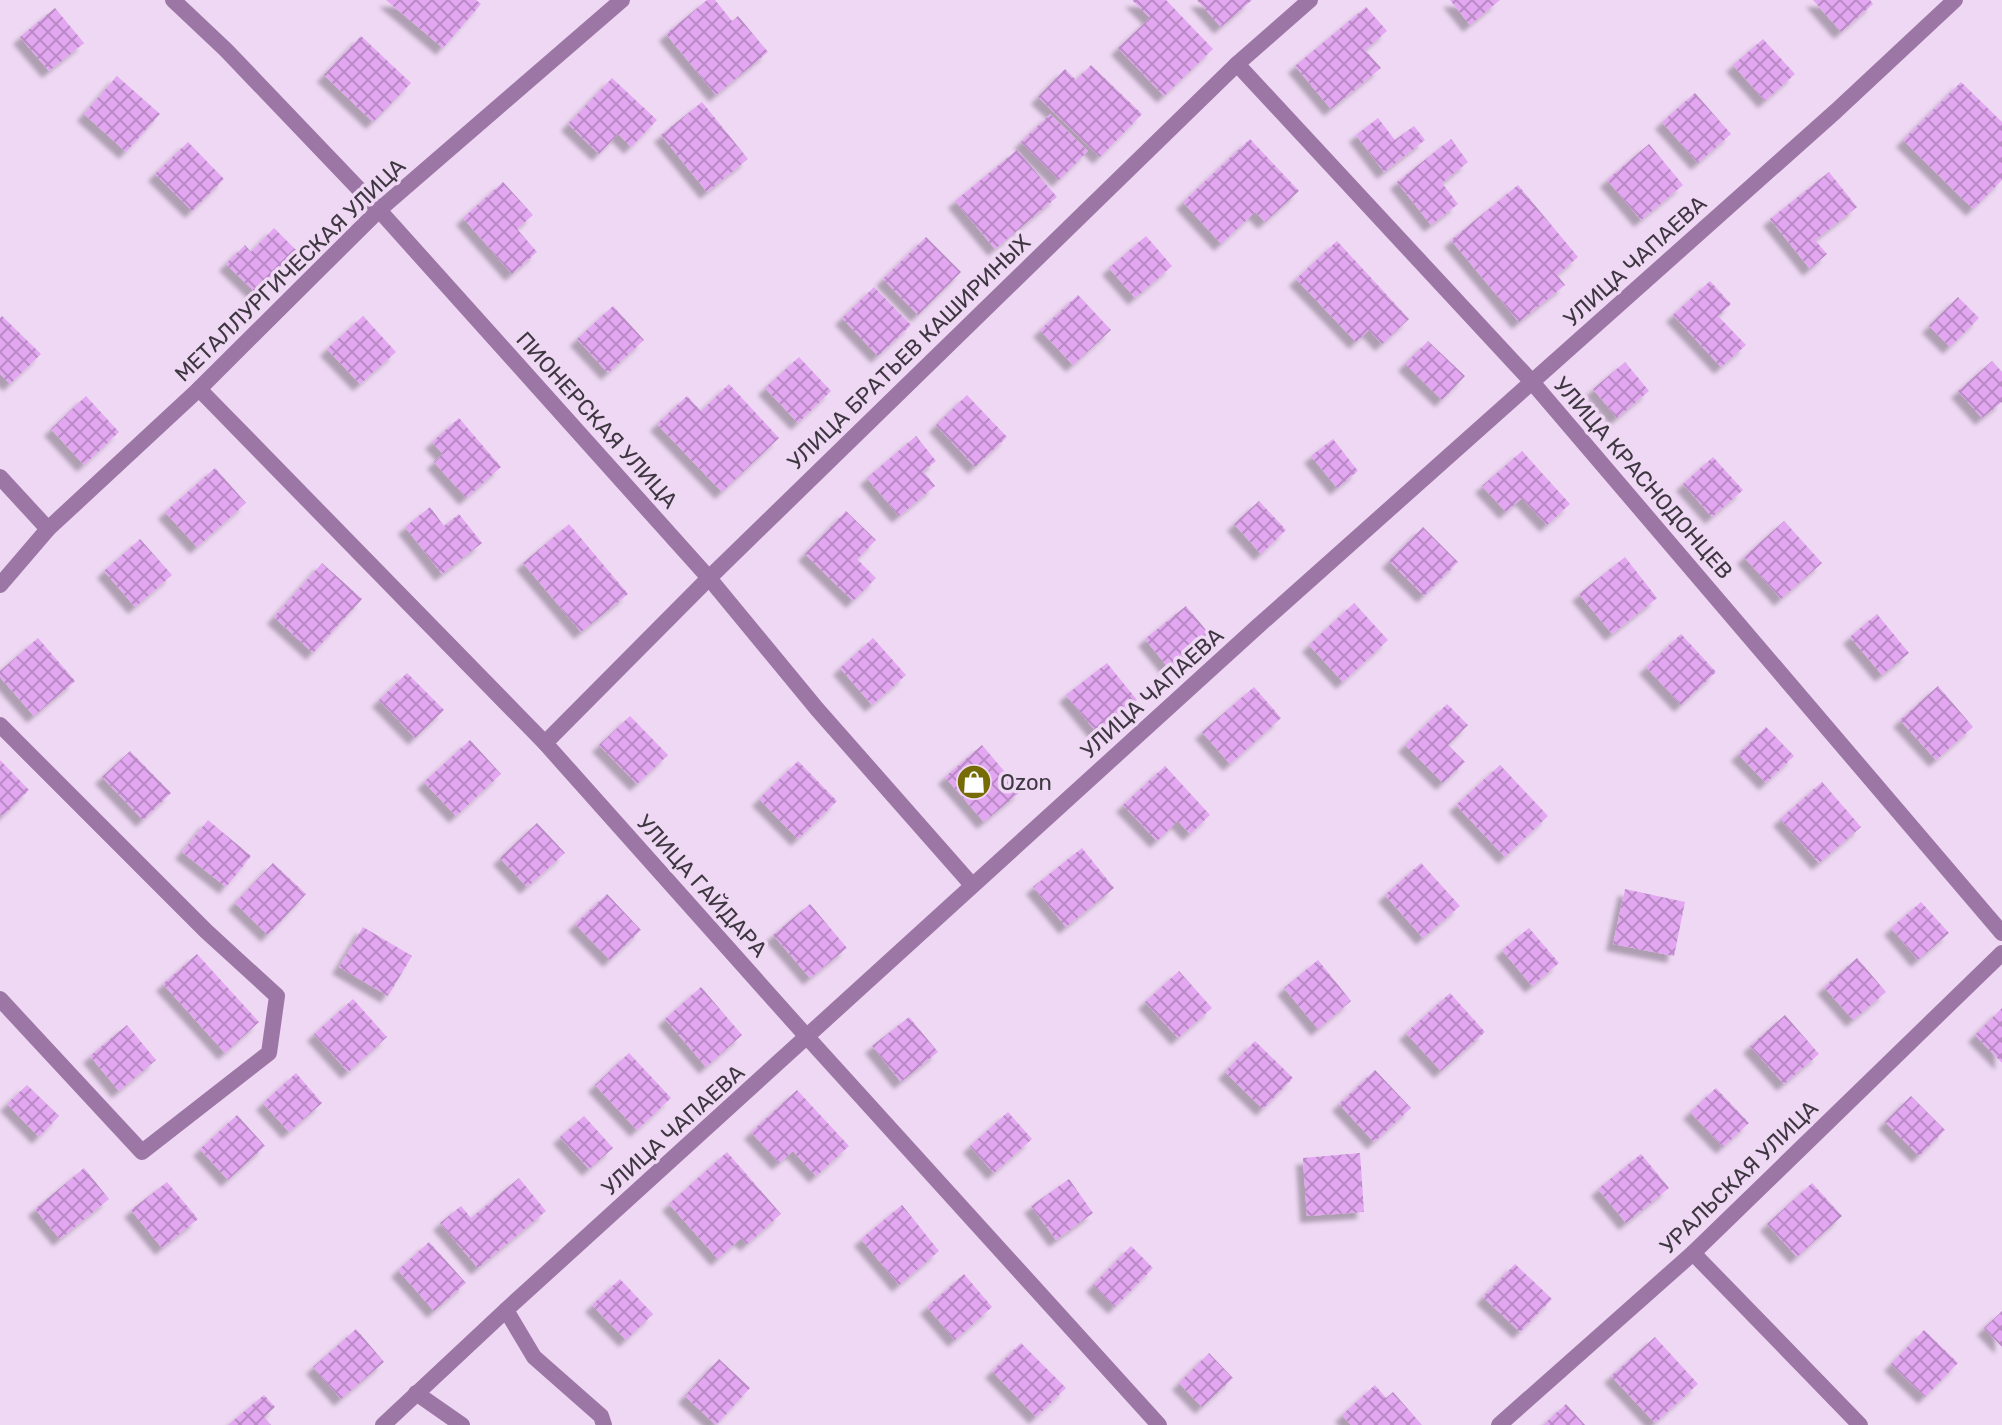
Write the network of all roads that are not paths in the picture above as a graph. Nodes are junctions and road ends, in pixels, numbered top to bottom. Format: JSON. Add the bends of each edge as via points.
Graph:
{"nodes":[{"id":1,"x":173,"y":0,"type":"edge"},
{"id":2,"x":622,"y":0,"type":"edge"},
{"id":3,"x":1310,"y":0,"type":"edge"},
{"id":4,"x":1955,"y":0,"type":"edge"},
{"id":5,"x":1237,"y":64,"type":"junction"},
{"id":6,"x":379,"y":210,"type":"junction"},
{"id":7,"x":1532,"y":382,"type":"junction"},
{"id":8,"x":199,"y":389,"type":"junction"},
{"id":9,"x":0,"y":477,"type":"edge"},
{"id":10,"x":48,"y":529,"type":"junction"},
{"id":11,"x":709,"y":578,"type":"junction"},
{"id":12,"x":0,"y":585,"type":"edge"},
{"id":13,"x":0,"y":725,"type":"edge"},
{"id":14,"x":545,"y":743,"type":"junction"},
{"id":15,"x":972,"y":885,"type":"junction"},
{"id":16,"x":2002,"y":933,"type":"edge"},
{"id":17,"x":2002,"y":953,"type":"edge"},
{"id":18,"x":0,"y":999,"type":"edge"},
{"id":19,"x":808,"y":1038,"type":"junction"},
{"id":20,"x":1693,"y":1253,"type":"junction"},
{"id":21,"x":506,"y":1310,"type":"junction"},
{"id":22,"x":416,"y":1393,"type":"junction"},
{"id":23,"x":383,"y":1425,"type":"edge"},
{"id":24,"x":462,"y":1425,"type":"edge"},
{"id":25,"x":604,"y":1425,"type":"edge"},
{"id":26,"x":1159,"y":1425,"type":"edge"},
{"id":27,"x":1499,"y":1425,"type":"edge"},
{"id":28,"x":1860,"y":1425,"type":"edge"}],
"edges":[{"from":1,"to":6,"type":"street","name":"ПИОНЕРСКАЯ УЛИЦА"},
{"from":2,"to":6,"type":"street","name":"МЕТАЛЛУРГИЧЕСКАЯ УЛИЦА"},
{"from":3,"to":5,"type":"street","name":"УЛИЦА БРАТЬЕВ КАШИРИНЫХ"},
{"from":4,"to":7,"type":"street","name":"УЛИЦА ЧАПАЕВА"},
{"from":5,"to":7,"type":"street","name":"УЛИЦА КРАСНОДОНЦЕВ"},
{"from":5,"to":11,"type":"street","name":"УЛИЦА БРАТЬЕВ КАШИРИНЫХ"},
{"from":6,"to":8,"type":"street","name":"МЕТАЛЛУРГИЧЕСКАЯ УЛИЦА"},
{"from":6,"to":11,"type":"street","name":"ПИОНЕРСКАЯ УЛИЦА"},
{"from":7,"to":15,"type":"street","name":"УЛИЦА ЧАПАЕВА"},
{"from":7,"to":16,"type":"street","name":"УЛИЦА КРАСНОДОНЦЕВ"},
{"from":8,"to":10,"type":"street","name":"МЕТАЛЛУРГИЧЕСКАЯ УЛИЦА"},
{"from":8,"to":14,"type":"street","name":"УЛИЦА ГАЙДАРА"},
{"from":9,"to":10,"type":"street"},
{"from":10,"to":12,"type":"street","name":"МЕТАЛЛУРГИЧЕСКАЯ УЛИЦА"},
{"from":11,"to":14,"type":"street","name":"УЛИЦА БРАТЬЕВ КАШИРИНЫХ"},
{"from":11,"to":15,"type":"street","name":"ПИОНЕРСКАЯ УЛИЦА"},
{"from":13,"to":18,"type":"street","via":[[277,996],[269,1053],[142,1152]]},
{"from":14,"to":19,"type":"street","name":"УЛИЦА ГАЙДАРА"},
{"from":15,"to":19,"type":"street","name":"УЛИЦА ЧАПАЕВА"},
{"from":17,"to":20,"type":"street","name":"УРАЛЬСКАЯ УЛИЦА"},
{"from":19,"to":21,"type":"street","name":"УЛИЦА ЧАПАЕВА"},
{"from":19,"to":26,"type":"street","name":"УЛИЦА ГАЙДАРА"},
{"from":20,"to":27,"type":"street","name":"УРАЛЬСКАЯ УЛИЦА"},
{"from":20,"to":28,"type":"street"},
{"from":21,"to":22,"type":"street","name":"УЛИЦА ЧАПАЕВА"},
{"from":21,"to":25,"type":"street","via":[[534,1357],[601,1416]]},
{"from":22,"to":23,"type":"street","name":"УЛИЦА ЧАПАЕВА"},
{"from":22,"to":24,"type":"street"}]}
